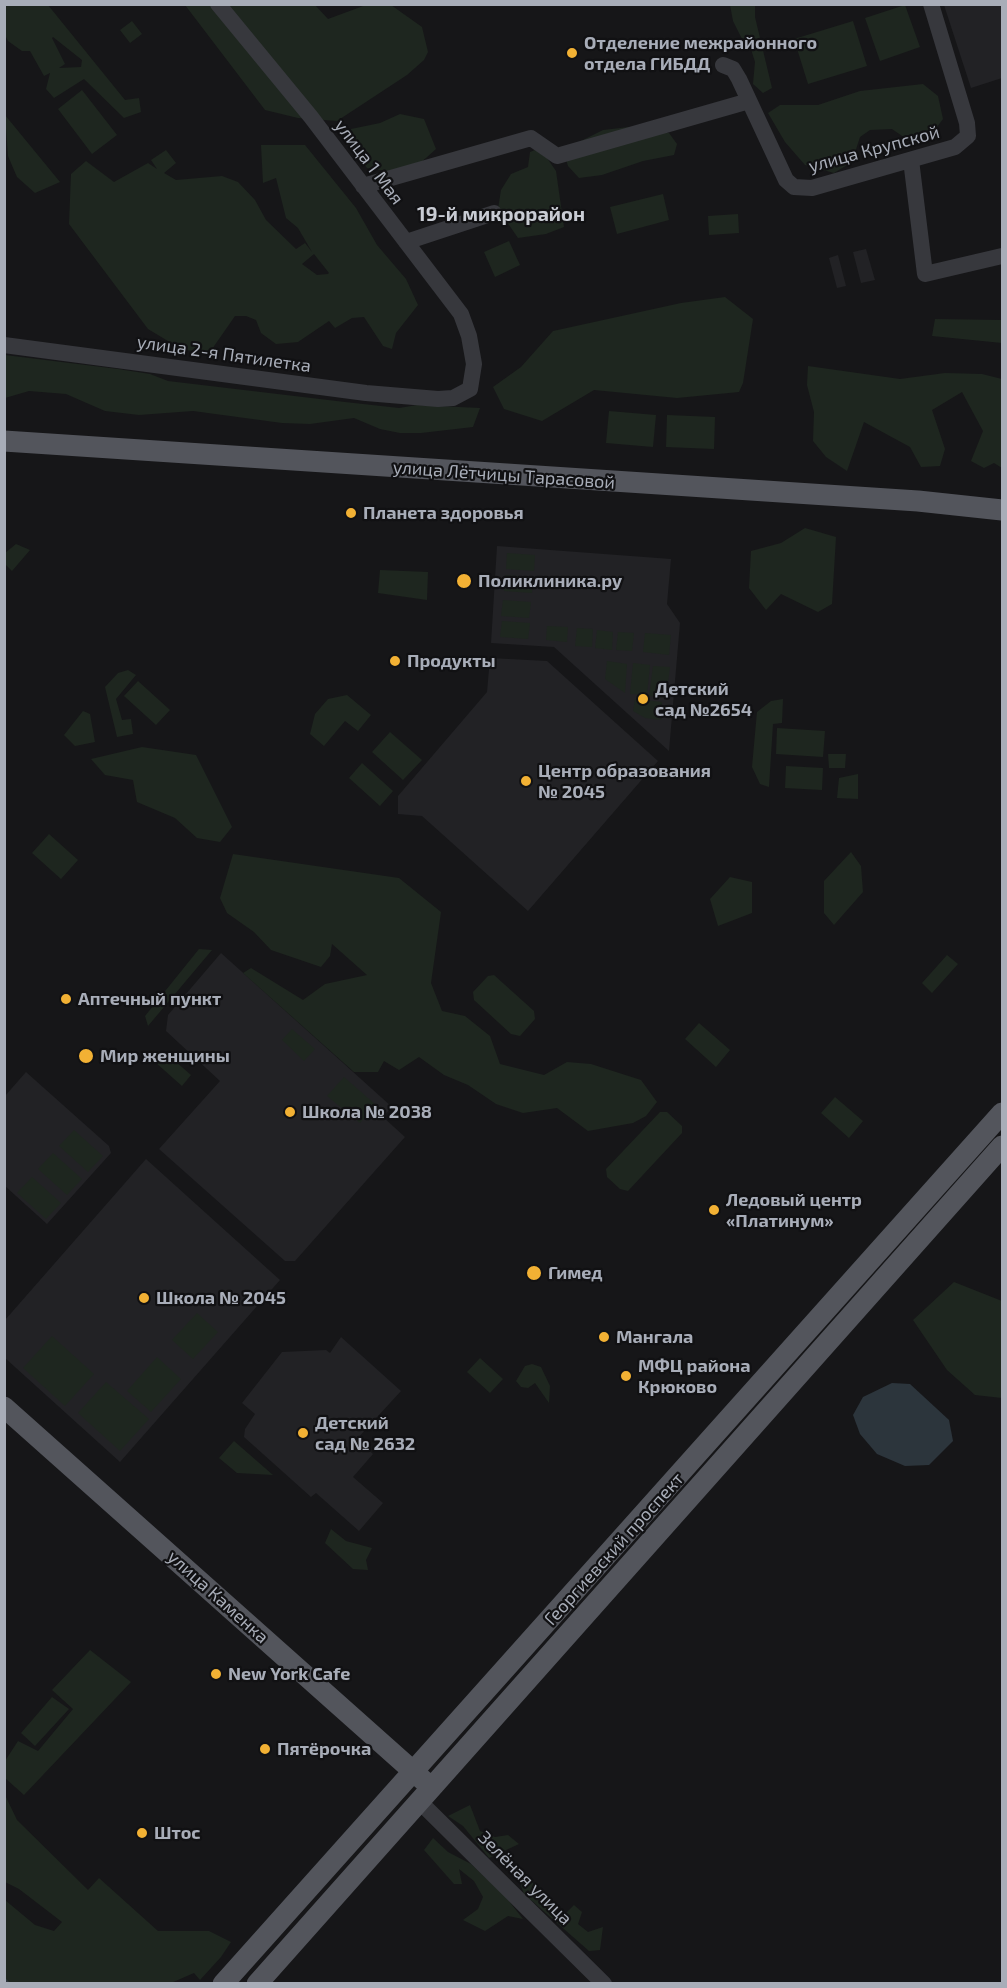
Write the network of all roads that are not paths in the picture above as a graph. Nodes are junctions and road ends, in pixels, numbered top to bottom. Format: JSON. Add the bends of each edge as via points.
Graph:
{"nodes":[{"id":1,"x":218,"y":4,"type":"edge"},
{"id":2,"x":931,"y":4,"type":"edge"},
{"id":3,"x":723,"y":65,"type":"dead end"},
{"id":4,"x":749,"y":101,"type":"junction"},
{"id":5,"x":911,"y":160,"type":"junction"},
{"id":6,"x":363,"y":186,"type":"junction"},
{"id":7,"x":494,"y":213,"type":"dead end"},
{"id":8,"x":406,"y":242,"type":"junction"},
{"id":9,"x":1002,"y":256,"type":"edge"},
{"id":10,"x":4,"y":345,"type":"edge"},
{"id":11,"x":438,"y":399,"type":"joint"},
{"id":12,"x":4,"y":441,"type":"edge"},
{"id":13,"x":1002,"y":510,"type":"edge"},
{"id":14,"x":1002,"y":1113,"type":"edge"},
{"id":15,"x":1002,"y":1146,"type":"edge"},
{"id":16,"x":4,"y":1407,"type":"edge"},
{"id":17,"x":712,"y":1438,"type":"junction"},
{"id":18,"x":728,"y":1454,"type":"junction"},
{"id":19,"x":539,"y":1633,"type":"junction"},
{"id":20,"x":556,"y":1648,"type":"junction"},
{"id":21,"x":414,"y":1772,"type":"junction"},
{"id":22,"x":425,"y":1794,"type":"junction"},
{"id":23,"x":301,"y":1898,"type":"junction"},
{"id":24,"x":318,"y":1915,"type":"junction"},
{"id":25,"x":223,"y":1983,"type":"edge"},
{"id":26,"x":257,"y":1983,"type":"edge"},
{"id":27,"x":604,"y":1983,"type":"edge"}],
"edges":[{"from":1,"to":6,"type":"street","name":"улица 1 Мая"},
{"from":2,"to":5,"type":"street","name":"улица Крупской","via":[[968,136],[955,147]]},
{"from":3,"to":4,"type":"street","name":"улица Крупской","via":[[733,69]]},
{"from":4,"to":5,"type":"street","name":"улица Крупской","via":[[786,180],[794,187],[812,188]]},
{"from":4,"to":6,"type":"street","via":[[557,156],[531,138]]},
{"from":5,"to":9,"type":"street","via":[[925,274]]},
{"from":6,"to":8,"type":"street","name":"улица 1 Мая"},
{"from":7,"to":8,"type":"street"},
{"from":8,"to":11,"type":"street","name":"улица 1 Мая","via":[[461,314],[469,336],[474,364],[470,389],[453,398]]},
{"from":10,"to":11,"type":"street","name":"улица 2-я Пятилетка","via":[[274,382]]},
{"from":12,"to":13,"type":"main road","name":"улица Лётчицы Тарасовой","via":[[918,501]]},
{"from":14,"to":17,"type":"main road","name":"Георгиевский проспект"},
{"from":15,"to":18,"type":"main road","name":"Георгиевский проспект"},
{"from":16,"to":21,"type":"main road","name":"улица Каменка"},
{"from":17,"to":18,"type":"street","via":[[724,1442]]},
{"from":17,"to":19,"type":"main road","name":"Георгиевский проспект"},
{"from":18,"to":20,"type":"main road","name":"Георгиевский проспект"},
{"from":19,"to":20,"type":"street","via":[[543,1645]]},
{"from":19,"to":21,"type":"main road","name":"Георгиевский проспект"},
{"from":20,"to":22,"type":"main road","name":"Георгиевский проспект"},
{"from":21,"to":22,"type":"main road","name":"улица Каменка"},
{"from":21,"to":23,"type":"main road","name":"Георгиевский проспект"},
{"from":22,"to":24,"type":"main road","name":"Георгиевский проспект"},
{"from":22,"to":27,"type":"street","name":"Зелёная улица"},
{"from":23,"to":24,"type":"street","via":[[314,1901]]},
{"from":23,"to":25,"type":"main road","name":"Георгиевский проспект"},
{"from":24,"to":26,"type":"main road","name":"Георгиевский проспект"}]}
